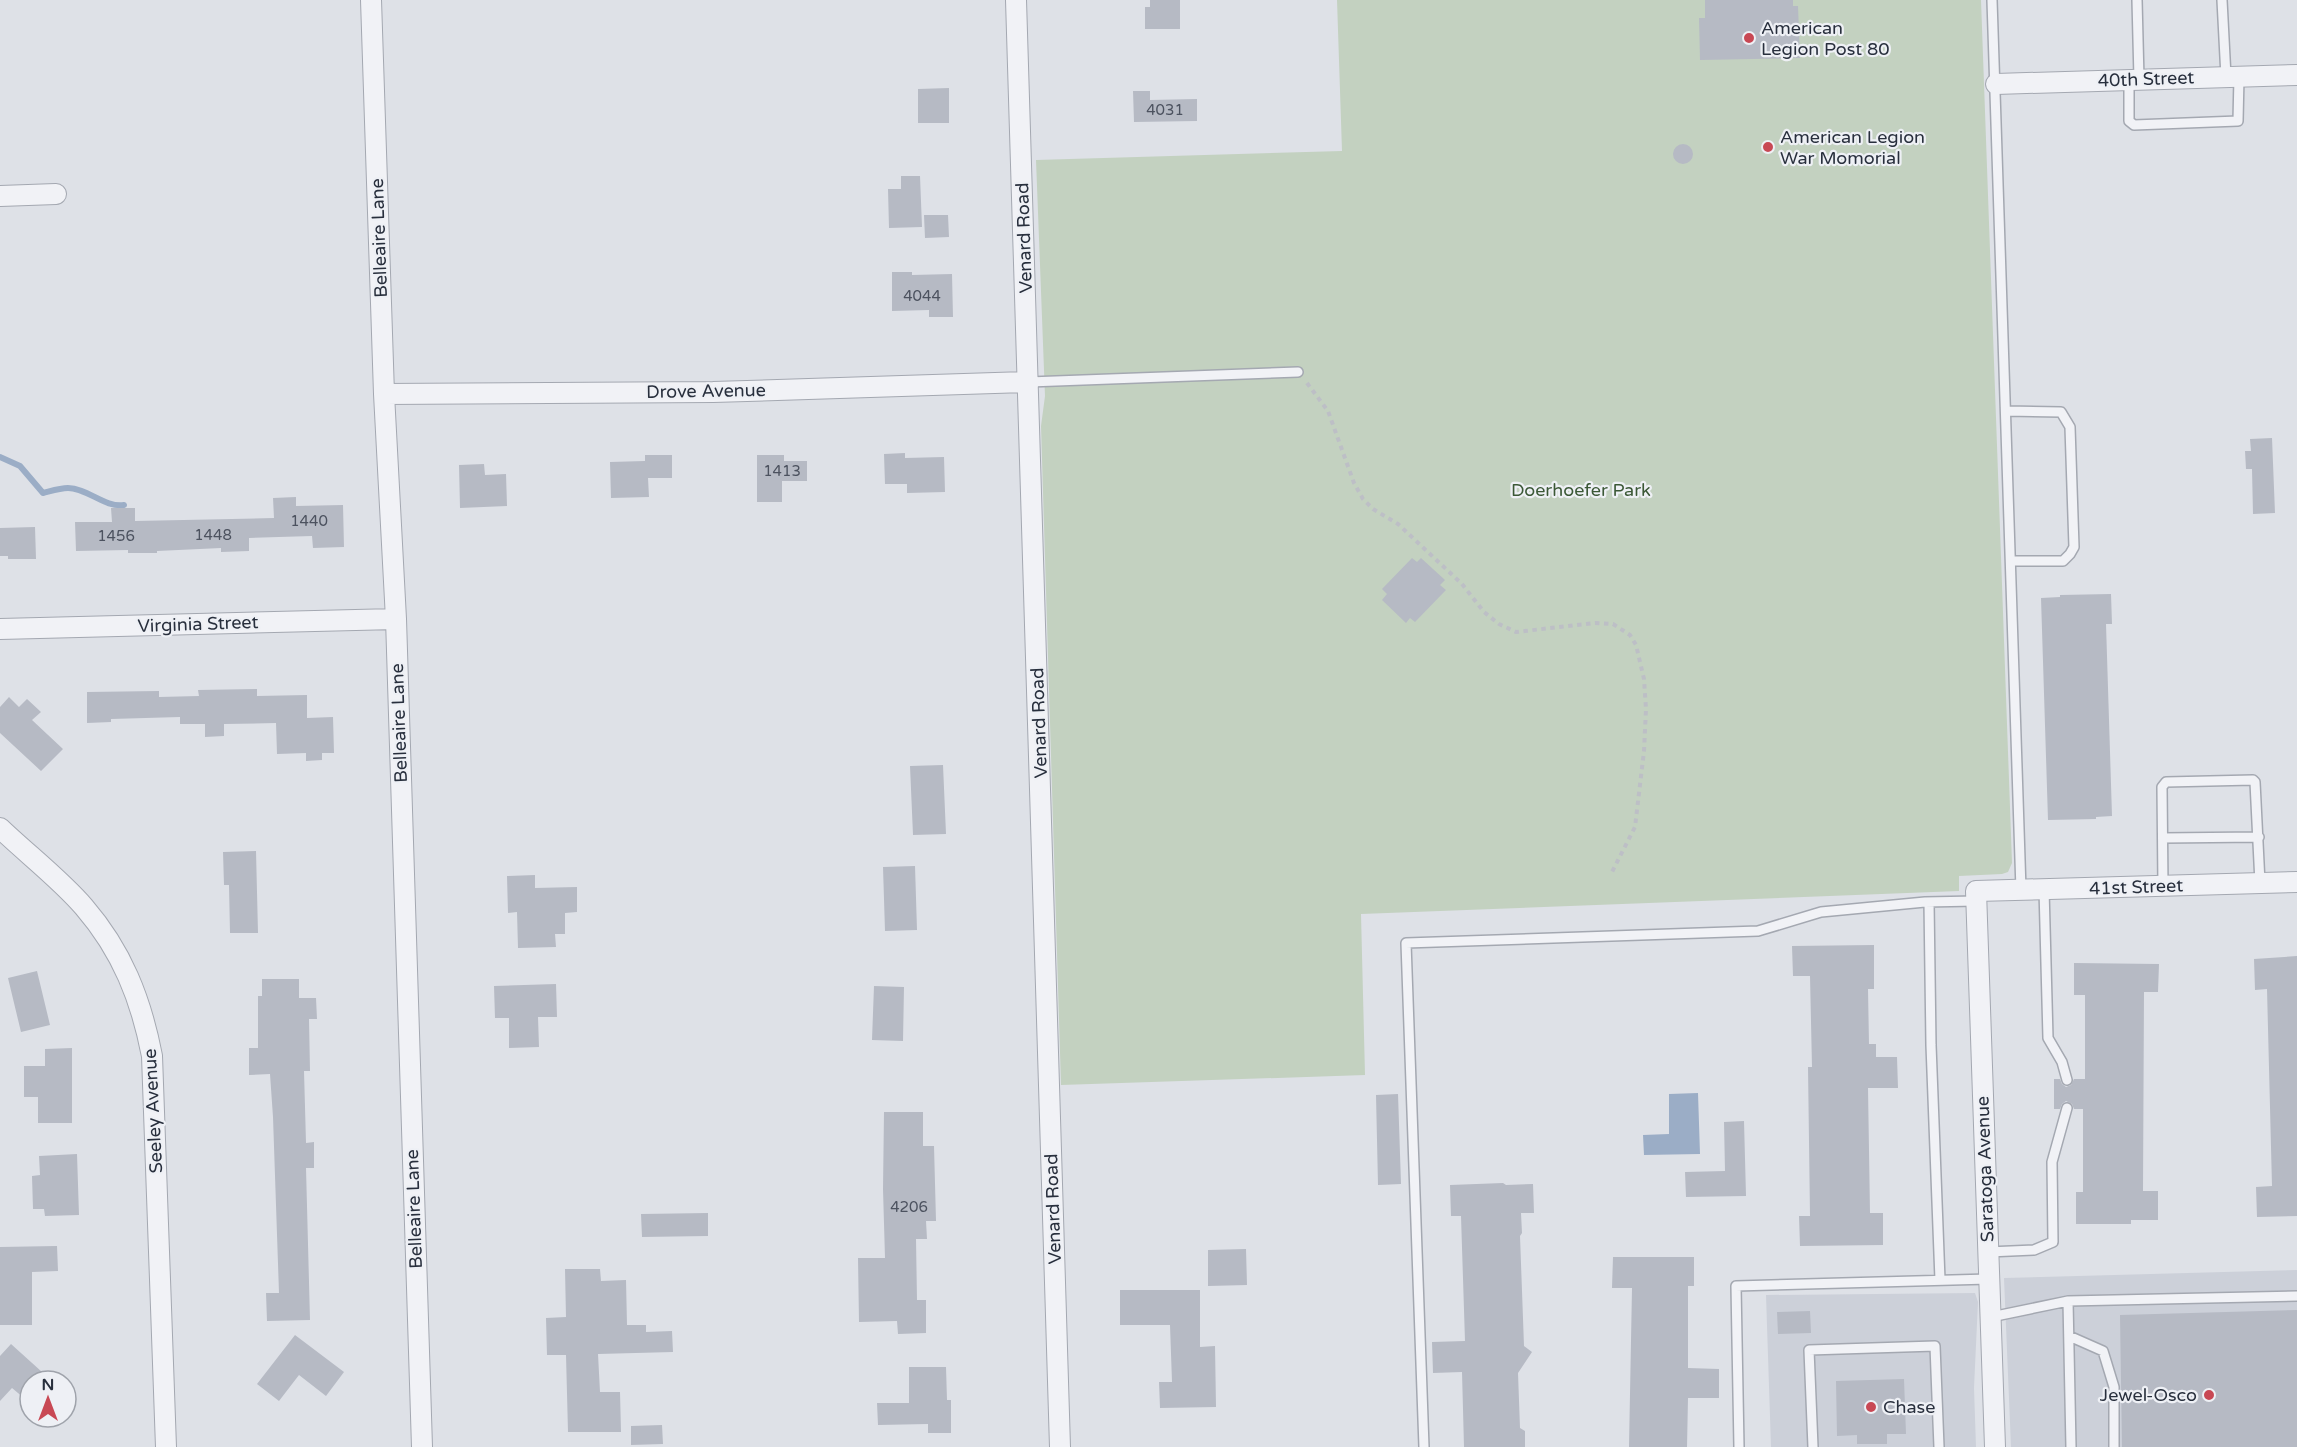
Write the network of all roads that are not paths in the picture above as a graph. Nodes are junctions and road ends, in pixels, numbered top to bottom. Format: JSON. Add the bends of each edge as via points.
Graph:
{"nodes":[{"id":1,"x":371,"y":0,"type":"edge"},
{"id":2,"x":1016,"y":0,"type":"edge"},
{"id":3,"x":1992,"y":0,"type":"edge"},
{"id":4,"x":2137,"y":0,"type":"edge"},
{"id":5,"x":2222,"y":0,"type":"edge"},
{"id":6,"x":2297,"y":75,"type":"edge"},
{"id":7,"x":2233,"y":77,"type":"junction"},
{"id":8,"x":2134,"y":80,"type":"junction"},
{"id":9,"x":1995,"y":84,"type":"junction"},
{"id":10,"x":56,"y":194,"type":"dead end"},
{"id":11,"x":0,"y":196,"type":"edge"},
{"id":12,"x":1298,"y":372,"type":"road end"},
{"id":13,"x":1029,"y":382,"type":"junction"},
{"id":14,"x":384,"y":394,"type":"junction"},
{"id":15,"x":2006,"y":411,"type":"junction"},
{"id":16,"x":2011,"y":561,"type":"junction"},
{"id":17,"x":396,"y":619,"type":"junction"},
{"id":18,"x":0,"y":629,"type":"edge"},
{"id":19,"x":0,"y":828,"type":"edge"},
{"id":20,"x":2259,"y":837,"type":"junction"},
{"id":21,"x":2163,"y":838,"type":"junction"},
{"id":22,"x":2297,"y":882,"type":"edge"},
{"id":23,"x":2260,"y":883,"type":"junction"},
{"id":24,"x":2163,"y":886,"type":"junction"},
{"id":25,"x":2044,"y":889,"type":"junction"},
{"id":26,"x":2021,"y":890,"type":"junction"},
{"id":27,"x":1976,"y":896,"type":"junction"},
{"id":28,"x":1929,"y":902,"type":"junction"},
{"id":29,"x":2067,"y":1080,"type":"dead end"},
{"id":30,"x":2067,"y":1107,"type":"dead end"},
{"id":31,"x":1988,"y":1252,"type":"junction"},
{"id":32,"x":1989,"y":1279,"type":"junction"},
{"id":33,"x":1940,"y":1280,"type":"junction"},
{"id":34,"x":2297,"y":1296,"type":"edge"},
{"id":35,"x":2068,"y":1302,"type":"junction"},
{"id":36,"x":1991,"y":1317,"type":"junction"},
{"id":37,"x":2069,"y":1336,"type":"junction"},
{"id":38,"x":166,"y":1447,"type":"edge"},
{"id":39,"x":422,"y":1447,"type":"edge"},
{"id":40,"x":1060,"y":1447,"type":"edge"},
{"id":41,"x":1424,"y":1447,"type":"edge"},
{"id":42,"x":1739,"y":1447,"type":"edge"},
{"id":43,"x":1813,"y":1447,"type":"edge"},
{"id":44,"x":1939,"y":1447,"type":"edge"},
{"id":45,"x":1995,"y":1447,"type":"edge"},
{"id":46,"x":2072,"y":1447,"type":"edge"},
{"id":47,"x":2114,"y":1447,"type":"edge"}],
"edges":[{"from":1,"to":14,"type":"street","name":"Belleaire Lane"},
{"from":2,"to":13,"type":"street","name":"Venard Road"},
{"from":3,"to":9,"type":"lane"},
{"from":4,"to":8,"type":"lane"},
{"from":5,"to":7,"type":"lane"},
{"from":6,"to":7,"type":"street","name":"40th Street"},
{"from":7,"to":8,"type":"street","name":"40th Street"},
{"from":7,"to":8,"type":"lane","via":[[2238,121],[2134,125],[2129,121]]},
{"from":8,"to":9,"type":"street","name":"40th Street"},
{"from":9,"to":15,"type":"lane"},
{"from":10,"to":11,"type":"street"},
{"from":12,"to":13,"type":"lane"},
{"from":13,"to":14,"type":"street","name":"Drove Avenue","via":[[713,392]]},
{"from":13,"to":40,"type":"street","name":"Venard Road"},
{"from":14,"to":17,"type":"street","name":"Belleaire Lane"},
{"from":15,"to":16,"type":"lane"},
{"from":15,"to":16,"type":"lane","via":[[2061,412],[2070,427],[2074,547],[2063,561]]},
{"from":16,"to":26,"type":"lane"},
{"from":17,"to":18,"type":"street","name":"Virginia Street"},
{"from":17,"to":39,"type":"street","name":"Belleaire Lane"},
{"from":19,"to":38,"type":"street","name":"Seeley Avenue","via":[[84,906],[119,957],[145,1019],[152,1056]]},
{"from":20,"to":21,"type":"lane"},
{"from":20,"to":21,"type":"lane","via":[[2253,780],[2166,782],[2162,787]]},
{"from":20,"to":23,"type":"lane"},
{"from":21,"to":24,"type":"lane"},
{"from":22,"to":23,"type":"street","name":"41st Street"},
{"from":23,"to":24,"type":"street","name":"41st Street"},
{"from":24,"to":25,"type":"street","name":"41st Street"},
{"from":25,"to":26,"type":"street","name":"41st Street"},
{"from":25,"to":29,"type":"lane","via":[[2048,1038]]},
{"from":26,"to":27,"type":"street","name":"41st Street"},
{"from":27,"to":28,"type":"lane"},
{"from":27,"to":31,"type":"street","name":"Saratoga Avenue"},
{"from":28,"to":33,"type":"lane"},
{"from":28,"to":41,"type":"lane","via":[[1821,912],[1758,931],[1406,943]]},
{"from":30,"to":31,"type":"lane","via":[[2052,1162],[2053,1242],[2034,1250]]},
{"from":31,"to":32,"type":"street","name":"Saratoga Avenue"},
{"from":32,"to":33,"type":"lane"},
{"from":32,"to":36,"type":"street","name":"Saratoga Avenue"},
{"from":33,"to":42,"type":"lane","via":[[1736,1286]]},
{"from":34,"to":35,"type":"lane"},
{"from":35,"to":36,"type":"lane"},
{"from":35,"to":37,"type":"lane"},
{"from":36,"to":45,"type":"street","name":"Saratoga Avenue"},
{"from":37,"to":46,"type":"lane"},
{"from":37,"to":47,"type":"lane","via":[[2103,1351],[2114,1387]]},
{"from":43,"to":44,"type":"lane","via":[[1809,1350],[1935,1346]]}]}
